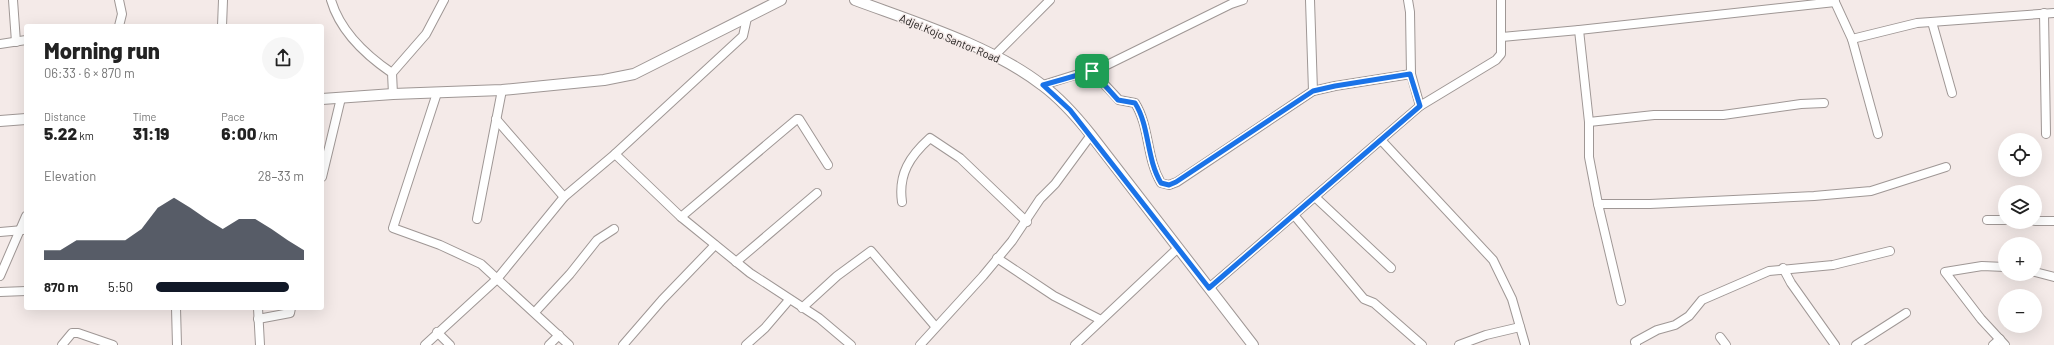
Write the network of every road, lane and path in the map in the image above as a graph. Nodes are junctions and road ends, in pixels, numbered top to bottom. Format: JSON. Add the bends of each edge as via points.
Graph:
{"nodes":[{"id":1,"x":13,"y":0,"type":"edge"},
{"id":2,"x":119,"y":0,"type":"edge"},
{"id":3,"x":223,"y":0,"type":"edge"},
{"id":4,"x":331,"y":0,"type":"edge"},
{"id":5,"x":444,"y":0,"type":"edge"},
{"id":6,"x":782,"y":0,"type":"edge"},
{"id":7,"x":855,"y":0,"type":"edge"},
{"id":8,"x":1050,"y":0,"type":"edge"},
{"id":9,"x":1243,"y":0,"type":"edge"},
{"id":10,"x":1310,"y":0,"type":"edge"},
{"id":11,"x":1408,"y":0,"type":"edge"},
{"id":12,"x":1501,"y":0,"type":"edge"},
{"id":13,"x":1835,"y":1,"type":"edge"},
{"id":14,"x":2044,"y":13,"type":"junction"},
{"id":15,"x":2054,"y":13,"type":"edge"},
{"id":16,"x":747,"y":18,"type":"junction"},
{"id":17,"x":1932,"y":22,"type":"junction"},
{"id":18,"x":120,"y":24,"type":"edge"},
{"id":19,"x":222,"y":24,"type":"edge"},
{"id":20,"x":1579,"y":30,"type":"junction"},
{"id":21,"x":1502,"y":37,"type":"junction"},
{"id":22,"x":1852,"y":39,"type":"junction"},
{"id":23,"x":24,"y":40,"type":"edge"},
{"id":24,"x":16,"y":42,"type":"junction"},
{"id":25,"x":0,"y":44,"type":"edge"},
{"id":26,"x":995,"y":55,"type":"junction"},
{"id":27,"x":1092,"y":71,"type":"junction"},
{"id":28,"x":392,"y":73,"type":"junction"},
{"id":29,"x":1410,"y":74,"type":"junction"},
{"id":30,"x":1043,"y":85,"type":"junction"},
{"id":31,"x":502,"y":90,"type":"junction"},
{"id":32,"x":1313,"y":91,"type":"junction"},
{"id":33,"x":437,"y":93,"type":"junction"},
{"id":34,"x":1952,"y":93,"type":"dead end"},
{"id":35,"x":393,"y":94,"type":"junction"},
{"id":36,"x":341,"y":98,"type":"junction"},
{"id":37,"x":324,"y":99,"type":"edge"},
{"id":38,"x":1824,"y":103,"type":"dead end"},
{"id":39,"x":1420,"y":106,"type":"junction"},
{"id":40,"x":24,"y":119,"type":"edge"},
{"id":41,"x":496,"y":119,"type":"junction"},
{"id":42,"x":0,"y":121,"type":"edge"},
{"id":43,"x":1589,"y":122,"type":"junction"},
{"id":44,"x":1091,"y":134,"type":"junction"},
{"id":45,"x":1878,"y":134,"type":"dead end"},
{"id":46,"x":2046,"y":134,"type":"dead end"},
{"id":47,"x":1381,"y":140,"type":"junction"},
{"id":48,"x":615,"y":154,"type":"junction"},
{"id":49,"x":828,"y":165,"type":"dead end"},
{"id":50,"x":1946,"y":167,"type":"dead end"},
{"id":51,"x":324,"y":169,"type":"edge"},
{"id":52,"x":817,"y":193,"type":"dead end"},
{"id":53,"x":564,"y":197,"type":"junction"},
{"id":54,"x":1315,"y":198,"type":"junction"},
{"id":55,"x":902,"y":202,"type":"dead end"},
{"id":56,"x":1598,"y":204,"type":"junction"},
{"id":57,"x":1294,"y":215,"type":"junction"},
{"id":58,"x":681,"y":217,"type":"junction"},
{"id":59,"x":477,"y":219,"type":"dead end"},
{"id":60,"x":1987,"y":220,"type":"dead end"},
{"id":61,"x":1998,"y":220,"type":"edge"},
{"id":62,"x":2042,"y":221,"type":"edge"},
{"id":63,"x":2054,"y":221,"type":"edge"},
{"id":64,"x":1026,"y":222,"type":"junction"},
{"id":65,"x":614,"y":229,"type":"dead end"},
{"id":66,"x":23,"y":230,"type":"edge"},
{"id":67,"x":0,"y":232,"type":"edge"},
{"id":68,"x":715,"y":245,"type":"junction"},
{"id":69,"x":1178,"y":248,"type":"junction"},
{"id":70,"x":1890,"y":251,"type":"dead end"},
{"id":71,"x":997,"y":258,"type":"junction"},
{"id":72,"x":736,"y":262,"type":"junction"},
{"id":73,"x":1998,"y":267,"type":"edge"},
{"id":74,"x":1390,"y":268,"type":"dead end"},
{"id":75,"x":1783,"y":268,"type":"junction"},
{"id":76,"x":2042,"y":274,"type":"edge"},
{"id":77,"x":0,"y":276,"type":"edge"},
{"id":78,"x":2054,"y":277,"type":"edge"},
{"id":79,"x":497,"y":279,"type":"junction"},
{"id":80,"x":1209,"y":288,"type":"junction"},
{"id":81,"x":24,"y":291,"type":"edge"},
{"id":82,"x":0,"y":292,"type":"edge"},
{"id":83,"x":789,"y":300,"type":"junction"},
{"id":84,"x":1621,"y":301,"type":"dead end"},
{"id":85,"x":802,"y":308,"type":"junction"},
{"id":86,"x":176,"y":310,"type":"edge"},
{"id":87,"x":258,"y":310,"type":"edge"},
{"id":88,"x":291,"y":310,"type":"edge"},
{"id":89,"x":535,"y":312,"type":"junction"},
{"id":90,"x":1906,"y":313,"type":"dead end"},
{"id":91,"x":258,"y":319,"type":"junction"},
{"id":92,"x":1101,"y":320,"type":"junction"},
{"id":93,"x":935,"y":326,"type":"junction"},
{"id":94,"x":1520,"y":327,"type":"junction"},
{"id":95,"x":437,"y":332,"type":"junction"},
{"id":96,"x":559,"y":335,"type":"junction"},
{"id":97,"x":1720,"y":337,"type":"dead end"},
{"id":98,"x":2003,"y":342,"type":"edge"},
{"id":99,"x":1525,"y":344,"type":"edge"},
{"id":100,"x":62,"y":345,"type":"edge"},
{"id":101,"x":113,"y":345,"type":"edge"},
{"id":102,"x":177,"y":345,"type":"edge"},
{"id":103,"x":260,"y":345,"type":"edge"},
{"id":104,"x":425,"y":345,"type":"edge"},
{"id":105,"x":450,"y":345,"type":"edge"},
{"id":106,"x":549,"y":345,"type":"edge"},
{"id":107,"x":569,"y":345,"type":"edge"},
{"id":108,"x":623,"y":345,"type":"edge"},
{"id":109,"x":746,"y":345,"type":"edge"},
{"id":110,"x":851,"y":345,"type":"edge"},
{"id":111,"x":920,"y":345,"type":"edge"},
{"id":112,"x":1075,"y":345,"type":"edge"},
{"id":113,"x":1253,"y":345,"type":"edge"},
{"id":114,"x":1422,"y":345,"type":"edge"},
{"id":115,"x":1459,"y":345,"type":"edge"},
{"id":116,"x":1636,"y":345,"type":"edge"},
{"id":117,"x":1726,"y":345,"type":"edge"},
{"id":118,"x":1835,"y":345,"type":"edge"},
{"id":119,"x":1856,"y":345,"type":"edge"},
{"id":120,"x":1993,"y":345,"type":"edge"}],
"edges":[{"from":1,"to":24,"type":"street"},
{"from":2,"to":18,"type":"street","via":[[122,14]]},
{"from":3,"to":19,"type":"street"},
{"from":4,"to":28,"type":"street","via":[[350,37]]},
{"from":5,"to":28,"type":"street","via":[[426,34]]},
{"from":6,"to":16,"type":"street"},
{"from":7,"to":26,"type":"street","name":"Adjei Kojo Santor Road"},
{"from":8,"to":26,"type":"street"},
{"from":9,"to":27,"type":"street"},
{"from":10,"to":32,"type":"street"},
{"from":11,"to":29,"type":"street"},
{"from":12,"to":21,"type":"street"},
{"from":13,"to":20,"type":"street"},
{"from":13,"to":22,"type":"street"},
{"from":14,"to":15,"type":"street"},
{"from":14,"to":17,"type":"street"},
{"from":14,"to":46,"type":"street"},
{"from":16,"to":31,"type":"street","via":[[634,74],[604,80]]},
{"from":16,"to":48,"type":"street","via":[[742,36]]},
{"from":17,"to":22,"type":"street"},
{"from":17,"to":34,"type":"street"},
{"from":20,"to":21,"type":"street"},
{"from":20,"to":43,"type":"street"},
{"from":21,"to":39,"type":"street","via":[[1501,54],[1496,60]]},
{"from":22,"to":45,"type":"street"},
{"from":23,"to":24,"type":"street"},
{"from":24,"to":25,"type":"street"},
{"from":26,"to":30,"type":"street","name":"Adjei Kojo Santor Road"},
{"from":27,"to":30,"type":"street"},
{"from":27,"to":32,"type":"street","via":[[1118,100],[1135,103],[1142,114],[1155,173],[1161,183],[1169,185]]},
{"from":28,"to":35,"type":"street"},
{"from":29,"to":32,"type":"street"},
{"from":29,"to":39,"type":"street"},
{"from":30,"to":44,"type":"street","name":"Adjei Kojo Santor Road"},
{"from":31,"to":33,"type":"street"},
{"from":31,"to":41,"type":"street"},
{"from":33,"to":35,"type":"street"},
{"from":33,"to":79,"type":"street","via":[[393,228],[482,264]]},
{"from":35,"to":36,"type":"street"},
{"from":36,"to":37,"type":"street"},
{"from":36,"to":51,"type":"street"},
{"from":38,"to":43,"type":"street","via":[[1723,115],[1654,115]]},
{"from":39,"to":47,"type":"street"},
{"from":40,"to":42,"type":"street"},
{"from":41,"to":53,"type":"street"},
{"from":41,"to":59,"type":"street"},
{"from":43,"to":56,"type":"street","via":[[1589,157]]},
{"from":44,"to":64,"type":"street","via":[[1055,184],[1040,199]]},
{"from":44,"to":69,"type":"street","name":"Adjei Kojo Santor Road"},
{"from":47,"to":54,"type":"street"},
{"from":47,"to":94,"type":"street","via":[[1493,260],[1512,298]]},
{"from":48,"to":53,"type":"street"},
{"from":48,"to":58,"type":"street"},
{"from":49,"to":58,"type":"street","via":[[797,118]]},
{"from":50,"to":56,"type":"street","via":[[1871,191],[1650,204]]},
{"from":52,"to":72,"type":"street"},
{"from":53,"to":79,"type":"street"},
{"from":54,"to":57,"type":"street"},
{"from":54,"to":74,"type":"street"},
{"from":55,"to":64,"type":"street","via":[[902,176],[909,159],[930,138],[960,158]]},
{"from":56,"to":84,"type":"street"},
{"from":57,"to":80,"type":"street"},
{"from":57,"to":114,"type":"street","via":[[1364,299],[1374,303]]},
{"from":58,"to":68,"type":"street"},
{"from":60,"to":61,"type":"street"},
{"from":62,"to":63,"type":"street"},
{"from":64,"to":71,"type":"street"},
{"from":65,"to":89,"type":"street","via":[[597,240]]},
{"from":66,"to":67,"type":"street"},
{"from":66,"to":77,"type":"street"},
{"from":68,"to":72,"type":"street"},
{"from":68,"to":108,"type":"street"},
{"from":69,"to":80,"type":"street","name":"Adjei Kojo Santor Road"},
{"from":69,"to":92,"type":"street"},
{"from":70,"to":75,"type":"street","via":[[1833,265]]},
{"from":71,"to":92,"type":"street","via":[[1054,296]]},
{"from":71,"to":93,"type":"street"},
{"from":72,"to":83,"type":"street"},
{"from":73,"to":98,"type":"street","via":[[1982,266],[1945,272],[1981,319]]},
{"from":75,"to":116,"type":"street","via":[[1769,271],[1702,300],[1689,316],[1675,325],[1657,330],[1635,342]]},
{"from":75,"to":118,"type":"street"},
{"from":76,"to":78,"type":"street"},
{"from":79,"to":89,"type":"street"},
{"from":79,"to":95,"type":"street"},
{"from":80,"to":113,"type":"street","name":"Adjei Kojo Santor Road"},
{"from":81,"to":82,"type":"street"},
{"from":83,"to":85,"type":"street"},
{"from":83,"to":109,"type":"street"},
{"from":85,"to":93,"type":"street","via":[[837,276],[870,251]]},
{"from":85,"to":110,"type":"street","via":[[820,318]]},
{"from":86,"to":102,"type":"street"},
{"from":87,"to":91,"type":"street"},
{"from":88,"to":91,"type":"street","via":[[290,313]]},
{"from":89,"to":96,"type":"street"},
{"from":90,"to":119,"type":"street"},
{"from":91,"to":103,"type":"street"},
{"from":92,"to":112,"type":"street"},
{"from":93,"to":111,"type":"street"},
{"from":94,"to":99,"type":"street"},
{"from":94,"to":115,"type":"street"},
{"from":95,"to":104,"type":"street"},
{"from":95,"to":105,"type":"street"},
{"from":96,"to":106,"type":"street"},
{"from":96,"to":107,"type":"street"},
{"from":97,"to":117,"type":"street"},
{"from":98,"to":120,"type":"street"},
{"from":100,"to":101,"type":"street","via":[[72,333],[78,333]]}]}
